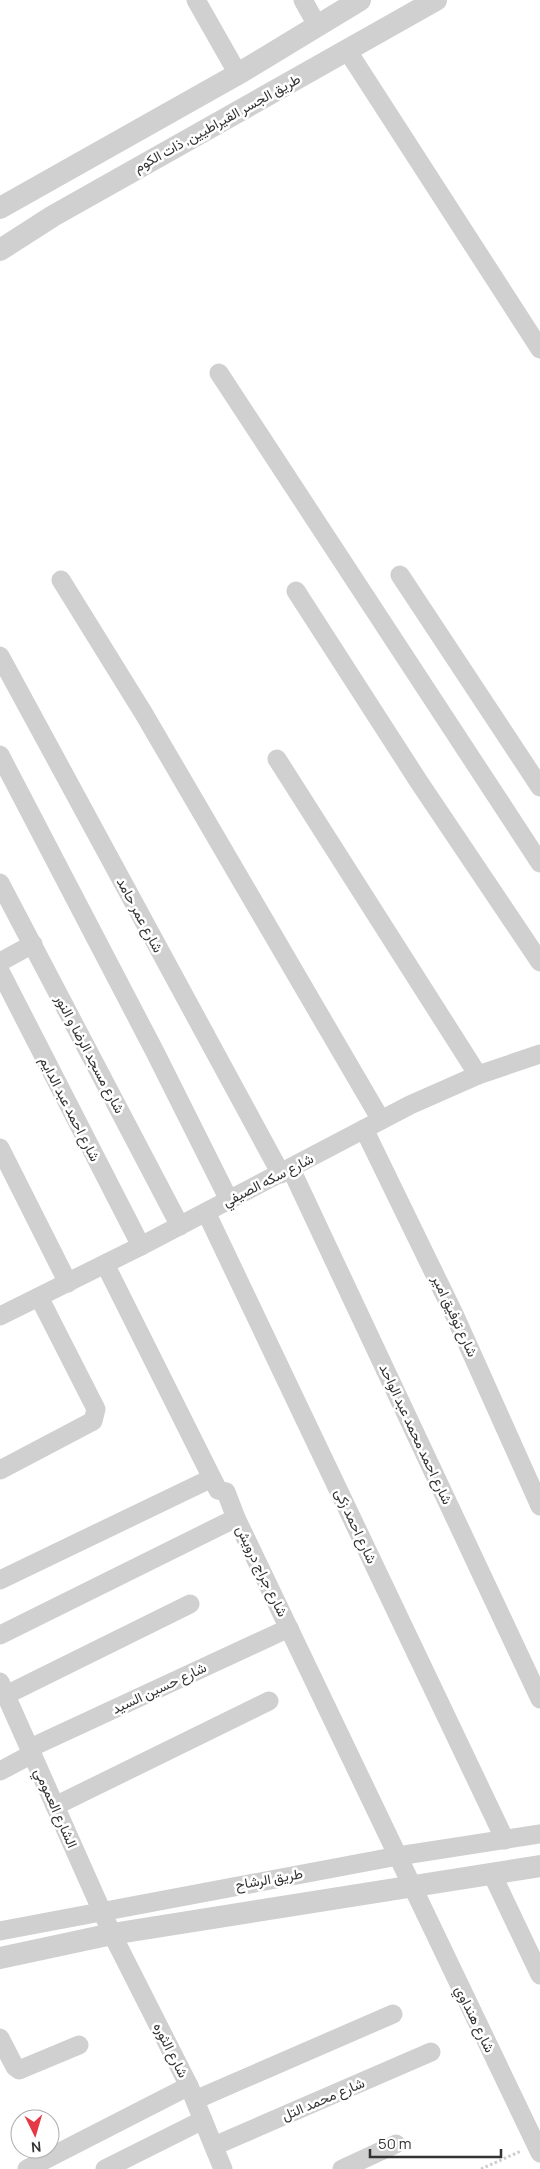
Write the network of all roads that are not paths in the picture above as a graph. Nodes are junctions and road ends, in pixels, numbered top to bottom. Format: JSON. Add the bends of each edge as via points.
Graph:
{"nodes":[{"id":1,"x":196,"y":0,"type":"edge"},
{"id":2,"x":302,"y":0,"type":"edge"},
{"id":3,"x":360,"y":0,"type":"edge"},
{"id":4,"x":436,"y":0,"type":"edge"},
{"id":5,"x":317,"y":25,"type":"junction"},
{"id":6,"x":347,"y":50,"type":"junction"},
{"id":7,"x":238,"y":74,"type":"junction"},
{"id":8,"x":0,"y":208,"type":"edge"},
{"id":9,"x":0,"y":250,"type":"edge"},
{"id":10,"x":540,"y":349,"type":"edge"},
{"id":11,"x":219,"y":373,"type":"dead end"},
{"id":12,"x":400,"y":575,"type":"dead end"},
{"id":13,"x":61,"y":580,"type":"dead end"},
{"id":14,"x":296,"y":592,"type":"dead end"},
{"id":15,"x":0,"y":656,"type":"edge"},
{"id":16,"x":0,"y":755,"type":"edge"},
{"id":17,"x":277,"y":759,"type":"dead end"},
{"id":18,"x":540,"y":787,"type":"edge"},
{"id":19,"x":540,"y":863,"type":"edge"},
{"id":20,"x":0,"y":883,"type":"edge"},
{"id":21,"x":33,"y":944,"type":"junction"},
{"id":22,"x":0,"y":962,"type":"edge"},
{"id":23,"x":540,"y":962,"type":"edge"},
{"id":24,"x":0,"y":971,"type":"edge"},
{"id":25,"x":540,"y":1054,"type":"edge"},
{"id":26,"x":478,"y":1075,"type":"junction"},
{"id":27,"x":372,"y":1125,"type":"junction"},
{"id":28,"x":0,"y":1148,"type":"edge"},
{"id":29,"x":286,"y":1171,"type":"junction"},
{"id":30,"x":229,"y":1200,"type":"junction"},
{"id":31,"x":206,"y":1212,"type":"junction"},
{"id":32,"x":180,"y":1226,"type":"junction"},
{"id":33,"x":141,"y":1246,"type":"junction"},
{"id":34,"x":105,"y":1264,"type":"junction"},
{"id":35,"x":68,"y":1283,"type":"junction"},
{"id":36,"x":38,"y":1297,"type":"junction"},
{"id":37,"x":0,"y":1316,"type":"edge"},
{"id":38,"x":0,"y":1470,"type":"edge"},
{"id":39,"x":212,"y":1478,"type":"junction"},
{"id":40,"x":540,"y":1506,"type":"edge"},
{"id":41,"x":236,"y":1518,"type":"junction"},
{"id":42,"x":0,"y":1580,"type":"edge"},
{"id":43,"x":190,"y":1604,"type":"dead end"},
{"id":44,"x":289,"y":1628,"type":"junction"},
{"id":45,"x":0,"y":1636,"type":"edge"},
{"id":46,"x":3,"y":1689,"type":"edge"},
{"id":47,"x":540,"y":1699,"type":"edge"},
{"id":48,"x":269,"y":1701,"type":"dead end"},
{"id":49,"x":31,"y":1751,"type":"junction"},
{"id":50,"x":0,"y":1771,"type":"edge"},
{"id":51,"x":55,"y":1806,"type":"junction"},
{"id":52,"x":540,"y":1834,"type":"edge"},
{"id":53,"x":505,"y":1840,"type":"junction"},
{"id":54,"x":398,"y":1856,"type":"junction"},
{"id":55,"x":540,"y":1866,"type":"edge"},
{"id":56,"x":492,"y":1874,"type":"junction"},
{"id":57,"x":411,"y":1886,"type":"junction"},
{"id":58,"x":102,"y":1910,"type":"junction"},
{"id":59,"x":0,"y":1931,"type":"edge"},
{"id":60,"x":112,"y":1934,"type":"junction"},
{"id":61,"x":0,"y":1958,"type":"edge"},
{"id":62,"x":540,"y":1975,"type":"edge"},
{"id":63,"x":393,"y":2014,"type":"dead end"},
{"id":64,"x":79,"y":2045,"type":"dead end"},
{"id":65,"x":2,"y":2048,"type":"edge"},
{"id":66,"x":431,"y":2052,"type":"dead end"},
{"id":67,"x":192,"y":2093,"type":"junction"},
{"id":68,"x":203,"y":2120,"type":"junction"},
{"id":69,"x":396,"y":2144,"type":"dead end"},
{"id":70,"x":214,"y":2146,"type":"junction"},
{"id":71,"x":538,"y":2149,"type":"edge"},
{"id":72,"x":26,"y":2169,"type":"edge"},
{"id":73,"x":105,"y":2169,"type":"edge"},
{"id":74,"x":224,"y":2169,"type":"edge"},
{"id":75,"x":342,"y":2169,"type":"edge"}],
"edges":[{"from":1,"to":7,"type":"street"},
{"from":2,"to":5,"type":"street"},
{"from":3,"to":5,"type":"street"},
{"from":4,"to":6,"type":"street","name":"طريق الجسر القيراطيين, ذات الكوم"},
{"from":5,"to":7,"type":"street"},
{"from":6,"to":9,"type":"street","name":"طريق الجسر القيراطيين, ذات الكوم","via":[[53,216]]},
{"from":6,"to":10,"type":"street"},
{"from":7,"to":8,"type":"street"},
{"from":11,"to":19,"type":"street"},
{"from":12,"to":18,"type":"street"},
{"from":13,"to":27,"type":"street","name":"شارع توفيق امير","via":[[144,714]]},
{"from":14,"to":23,"type":"street"},
{"from":15,"to":29,"type":"street","name":"شارع عمر حامد"},
{"from":16,"to":30,"type":"street"},
{"from":17,"to":26,"type":"street"},
{"from":20,"to":21,"type":"street","name":"شارع مسجد الرضا و النور"},
{"from":21,"to":22,"type":"street"},
{"from":21,"to":32,"type":"street","name":"شارع مسجد الرضا و النور"},
{"from":24,"to":33,"type":"street","name":"شارع احمد عبد الدايم"},
{"from":25,"to":26,"type":"street","name":"شارع سكه الصيفي"},
{"from":26,"to":27,"type":"street","name":"شارع سكه الصيفي"},
{"from":27,"to":29,"type":"street","name":"شارع سكه الصيفي"},
{"from":27,"to":40,"type":"street","name":"شارع توفيق امير"},
{"from":28,"to":35,"type":"street"},
{"from":29,"to":30,"type":"street","name":"شارع سكه الصيفي"},
{"from":29,"to":47,"type":"street","name":"شارع احمد محمد عبد الواحد"},
{"from":30,"to":31,"type":"street","name":"شارع سكه الصيفي"},
{"from":31,"to":32,"type":"street","name":"شارع سكه الصيفي"},
{"from":31,"to":53,"type":"street","name":"شارع احمد زكى"},
{"from":32,"to":33,"type":"street","name":"شارع سكه الصيفي"},
{"from":33,"to":34,"type":"street","name":"شارع سكه الصيفي"},
{"from":34,"to":35,"type":"street","name":"شارع سكه الصيفي"},
{"from":34,"to":39,"type":"street","name":"شارع جراج درويش"},
{"from":35,"to":36,"type":"street","name":"شارع سكه الصيفي"},
{"from":36,"to":37,"type":"street","name":"شارع سكه الصيفي"},
{"from":36,"to":38,"type":"street","via":[[96,1409],[95,1418]]},
{"from":39,"to":41,"type":"street","name":"شارع جراج درويش","via":[[218,1490],[226,1492]]},
{"from":39,"to":42,"type":"street"},
{"from":41,"to":44,"type":"street","name":"شارع جراج درويش"},
{"from":41,"to":45,"type":"street"},
{"from":43,"to":46,"type":"street"},
{"from":44,"to":49,"type":"street","name":"شارع حسين السيد"},
{"from":44,"to":54,"type":"street","name":"شارع جراج درويش"},
{"from":46,"to":49,"type":"street","name":"الشارع العمومي"},
{"from":48,"to":51,"type":"street"},
{"from":49,"to":50,"type":"street","name":"شارع حسين السيد"},
{"from":49,"to":51,"type":"street","name":"الشارع العمومي"},
{"from":51,"to":58,"type":"street","name":"الشارع العمومي"},
{"from":52,"to":53,"type":"street","name":"طريق الرشاح"},
{"from":53,"to":54,"type":"street","name":"طريق الرشاح"},
{"from":54,"to":57,"type":"street","name":"شارع جراج درويش"},
{"from":54,"to":58,"type":"street","name":"طريق الرشاح"},
{"from":55,"to":56,"type":"street"},
{"from":56,"to":57,"type":"street"},
{"from":56,"to":62,"type":"street"},
{"from":57,"to":60,"type":"street"},
{"from":57,"to":71,"type":"street","name":"شارع هنداوي"},
{"from":58,"to":59,"type":"street","name":"طريق الرشاح"},
{"from":58,"to":60,"type":"street","name":"الشارع العمومي"},
{"from":60,"to":61,"type":"street"},
{"from":60,"to":67,"type":"street","name":"شارع الثوره"},
{"from":63,"to":67,"type":"street"},
{"from":64,"to":65,"type":"street","via":[[23,2070],[15,2067]]},
{"from":66,"to":70,"type":"street","name":"شارع محمد التل"},
{"from":67,"to":68,"type":"street","name":"شارع الثوره"},
{"from":67,"to":72,"type":"street"},
{"from":68,"to":70,"type":"street","name":"شارع الثوره"},
{"from":68,"to":73,"type":"street"},
{"from":69,"to":75,"type":"street"},
{"from":70,"to":74,"type":"street","name":"شارع الثوره"}]}
